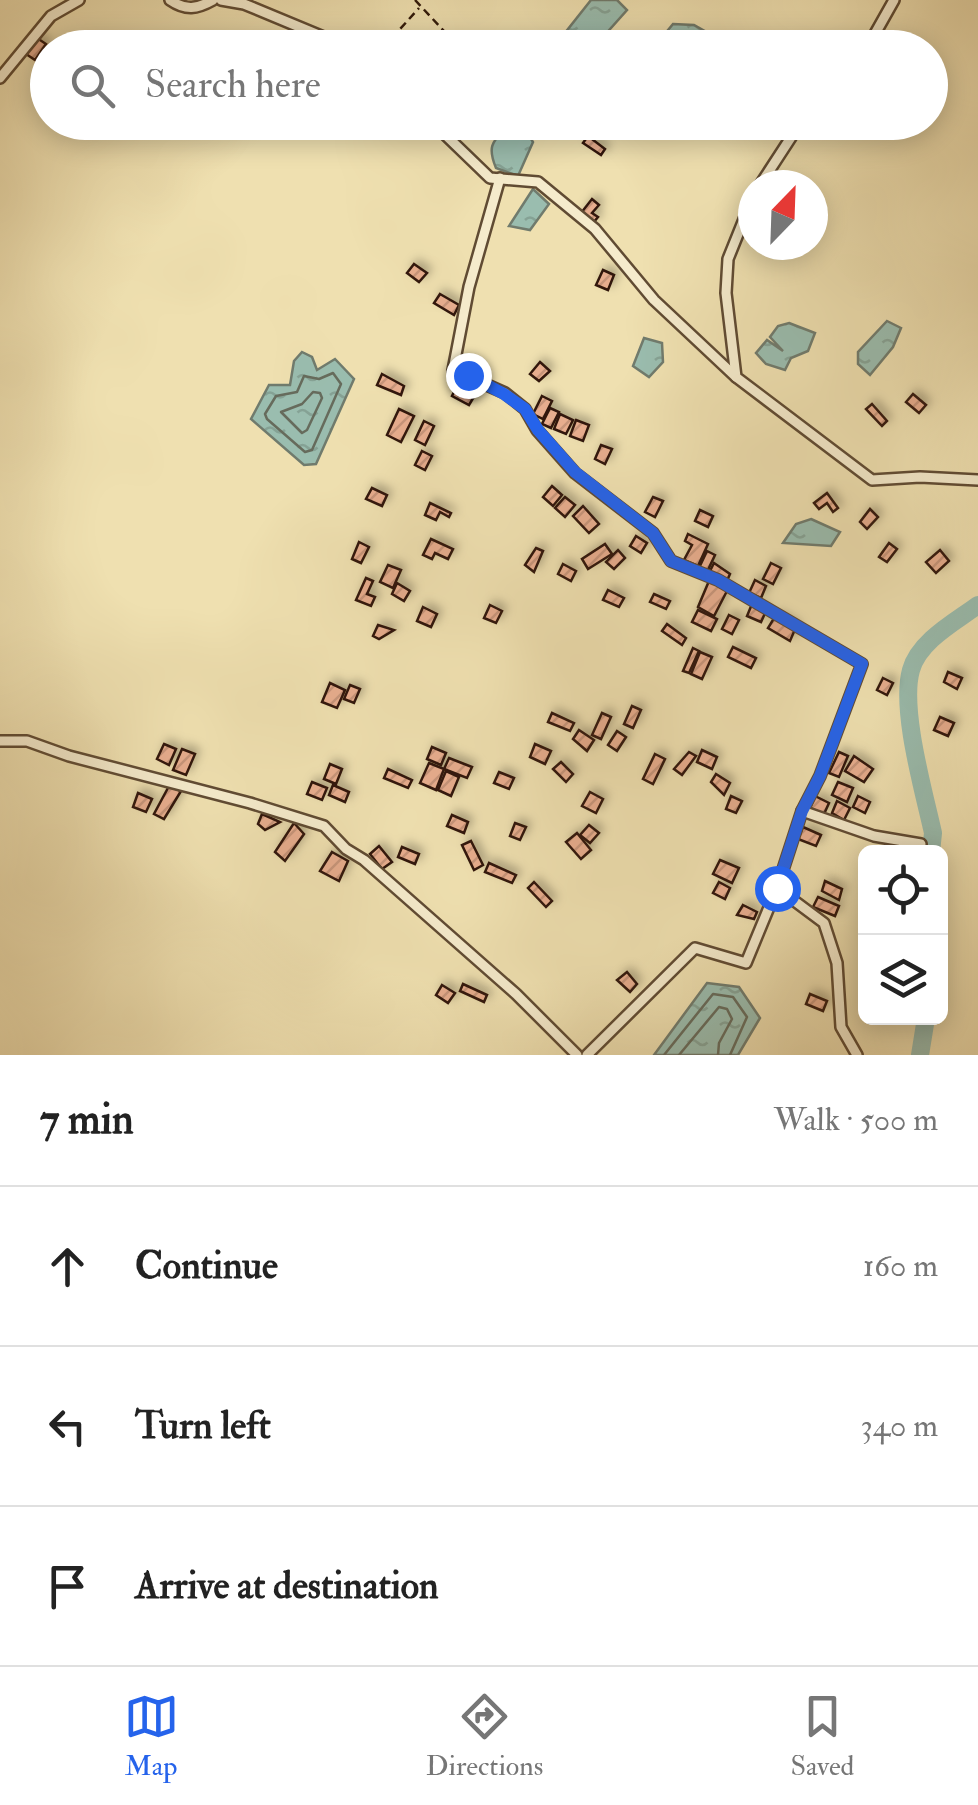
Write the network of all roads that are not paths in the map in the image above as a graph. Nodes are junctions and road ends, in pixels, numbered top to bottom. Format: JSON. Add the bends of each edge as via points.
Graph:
{"nodes":[{"id":1,"x":79,"y":0,"type":"edge"},
{"id":2,"x":170,"y":0,"type":"edge"},
{"id":3,"x":213,"y":0,"type":"edge"},
{"id":4,"x":221,"y":0,"type":"edge"},
{"id":5,"x":894,"y":0,"type":"edge"},
{"id":6,"x":39,"y":30,"type":"edge"},
{"id":7,"x":307,"y":30,"type":"edge"},
{"id":8,"x":877,"y":30,"type":"edge"},
{"id":9,"x":30,"y":42,"type":"edge"},
{"id":10,"x":0,"y":78,"type":"edge"},
{"id":11,"x":451,"y":140,"type":"edge"},
{"id":12,"x":789,"y":140,"type":"edge"},
{"id":13,"x":770,"y":170,"type":"edge"},
{"id":14,"x":500,"y":178,"type":"junction"},
{"id":15,"x":738,"y":234,"type":"edge"},
{"id":16,"x":736,"y":377,"type":"junction"},
{"id":17,"x":978,"y":480,"type":"edge"},
{"id":18,"x":0,"y":742,"type":"edge"},
{"id":19,"x":802,"y":811,"type":"junction"},
{"id":20,"x":922,"y":844,"type":"dead end"},
{"id":21,"x":777,"y":888,"type":"junction"},
{"id":22,"x":577,"y":1055,"type":"edge"},
{"id":23,"x":587,"y":1055,"type":"edge"},
{"id":24,"x":856,"y":1055,"type":"edge"}],
"edges":[{"from":1,"to":6,"type":"street"},
{"from":2,"to":3,"type":"street","via":[[188,9]]},
{"from":4,"to":7,"type":"street"},
{"from":5,"to":8,"type":"street"},
{"from":9,"to":10,"type":"street"},
{"from":11,"to":14,"type":"street","via":[[490,178]]},
{"from":12,"to":13,"type":"street"},
{"from":14,"to":16,"type":"street","via":[[538,182],[594,229],[654,300]]},
{"from":14,"to":19,"type":"street","via":[[453,370],[525,409],[575,472],[653,533],[671,561],[718,580],[862,664]]},
{"from":15,"to":16,"type":"street","via":[[726,293]]},
{"from":16,"to":17,"type":"street","via":[[872,480]]},
{"from":18,"to":22,"type":"street","via":[[27,741],[324,826]]},
{"from":19,"to":20,"type":"street","via":[[874,836]]},
{"from":19,"to":21,"type":"street"},
{"from":21,"to":23,"type":"street","via":[[746,963],[694,948]]},
{"from":21,"to":24,"type":"street","via":[[824,922],[837,963],[841,1027]]}]}
